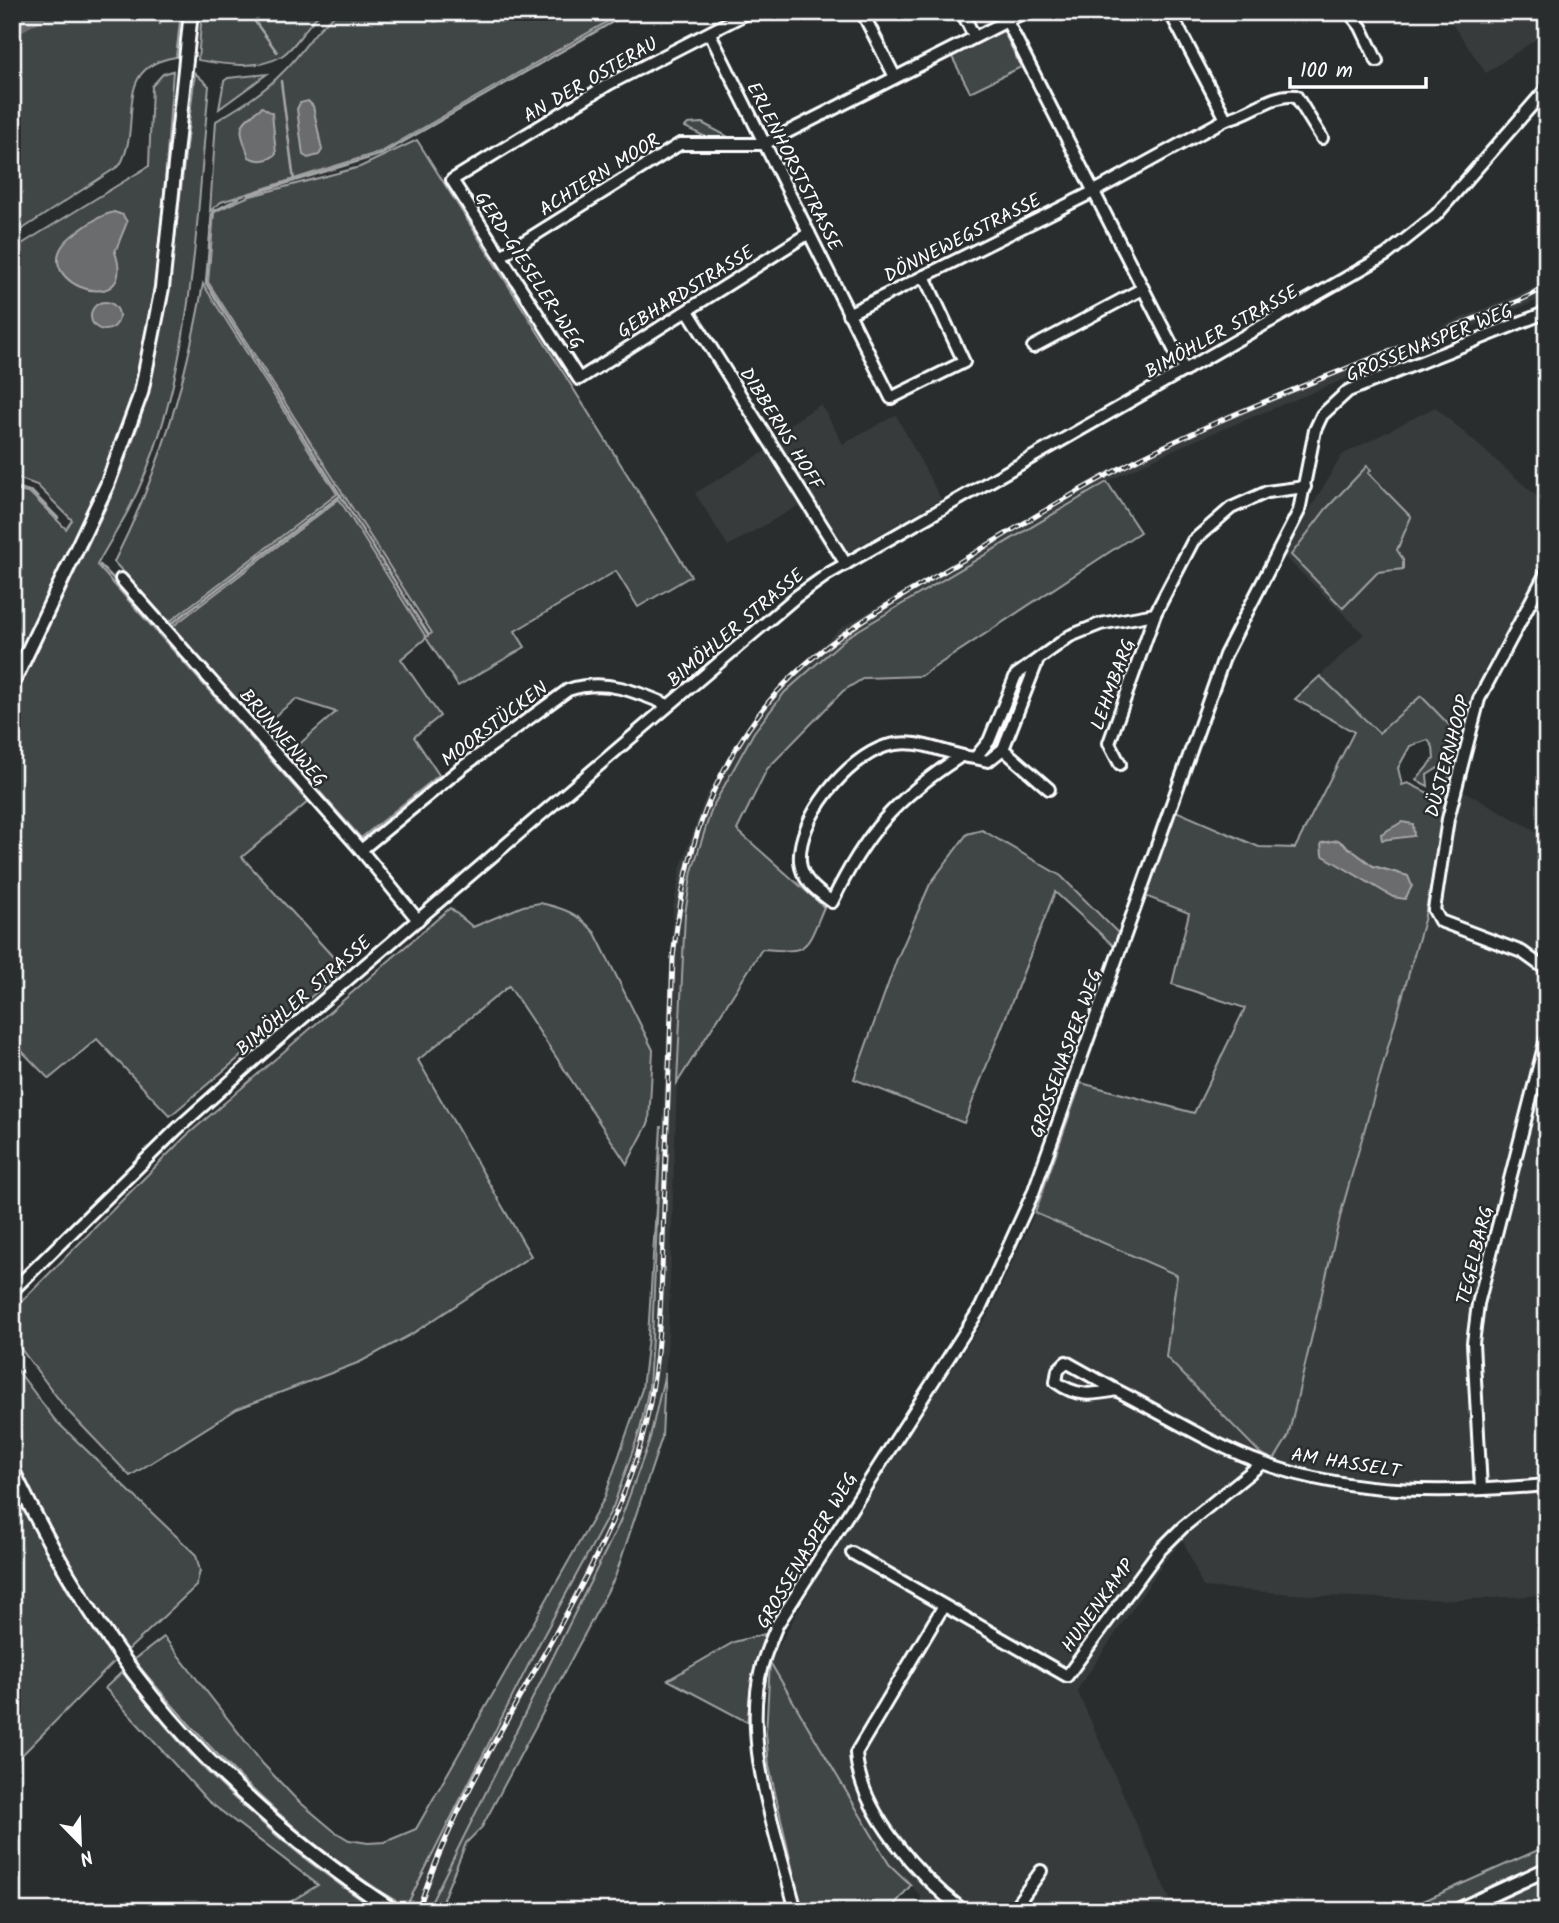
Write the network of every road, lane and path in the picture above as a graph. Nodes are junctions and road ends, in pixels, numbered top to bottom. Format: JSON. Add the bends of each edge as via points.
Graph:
{"nodes":[{"id":1,"x":191,"y":12,"type":"edge"},
{"id":2,"x":749,"y":12,"type":"edge"},
{"id":3,"x":862,"y":12,"type":"edge"},
{"id":4,"x":962,"y":12,"type":"edge"},
{"id":5,"x":1024,"y":12,"type":"edge"},
{"id":6,"x":1170,"y":12,"type":"edge"},
{"id":7,"x":1349,"y":12,"type":"edge"},
{"id":8,"x":1007,"y":21,"type":"junction"},
{"id":9,"x":709,"y":34,"type":"junction"},
{"id":10,"x":974,"y":36,"type":"junction"},
{"id":11,"x":1377,"y":61,"type":"dead end"},
{"id":12,"x":895,"y":77,"type":"junction"},
{"id":13,"x":1547,"y":89,"type":"edge"},
{"id":14,"x":1226,"y":119,"type":"junction"},
{"id":15,"x":1322,"y":138,"type":"dead end"},
{"id":16,"x":764,"y":144,"type":"junction"},
{"id":17,"x":452,"y":180,"type":"joint"},
{"id":18,"x":1093,"y":192,"type":"junction"},
{"id":19,"x":809,"y":233,"type":"junction"},
{"id":20,"x":501,"y":256,"type":"junction"},
{"id":21,"x":924,"y":276,"type":"junction"},
{"id":22,"x":1142,"y":289,"type":"junction"},
{"id":23,"x":688,"y":311,"type":"junction"},
{"id":24,"x":1547,"y":312,"type":"edge"},
{"id":25,"x":848,"y":314,"type":"junction"},
{"id":26,"x":1033,"y":347,"type":"dead end"},
{"id":27,"x":1185,"y":371,"type":"junction"},
{"id":28,"x":579,"y":379,"type":"joint"},
{"id":29,"x":1305,"y":486,"type":"junction"},
{"id":30,"x":846,"y":564,"type":"junction"},
{"id":31,"x":1547,"y":572,"type":"edge"},
{"id":32,"x":121,"y":579,"type":"dead end"},
{"id":33,"x":1155,"y":614,"type":"junction"},
{"id":34,"x":1037,"y":662,"type":"junction"},
{"id":35,"x":12,"y":685,"type":"edge"},
{"id":36,"x":668,"y":705,"type":"junction"},
{"id":37,"x":1003,"y":749,"type":"junction"},
{"id":38,"x":958,"y":758,"type":"junction"},
{"id":39,"x":975,"y":758,"type":"junction"},
{"id":40,"x":1120,"y":764,"type":"dead end"},
{"id":41,"x":1049,"y":789,"type":"dead end"},
{"id":42,"x":361,"y":850,"type":"junction"},
{"id":43,"x":418,"y":920,"type":"junction"},
{"id":44,"x":1547,"y":970,"type":"edge"},
{"id":45,"x":1547,"y":1035,"type":"edge"},
{"id":46,"x":12,"y":1291,"type":"edge"},
{"id":47,"x":1116,"y":1390,"type":"junction"},
{"id":48,"x":1262,"y":1463,"type":"junction"},
{"id":49,"x":12,"y":1469,"type":"edge"},
{"id":50,"x":1547,"y":1485,"type":"edge"},
{"id":51,"x":1481,"y":1489,"type":"junction"},
{"id":52,"x":852,"y":1553,"type":"dead end"},
{"id":53,"x":943,"y":1607,"type":"junction"},
{"id":54,"x":1547,"y":1869,"type":"edge"},
{"id":55,"x":1041,"y":1871,"type":"dead end"},
{"id":56,"x":394,"y":1911,"type":"edge"},
{"id":57,"x":796,"y":1911,"type":"edge"},
{"id":58,"x":964,"y":1911,"type":"edge"},
{"id":59,"x":1012,"y":1911,"type":"edge"},
{"id":60,"x":1456,"y":1911,"type":"edge"}],
"edges":[{"from":1,"to":35,"type":"main road","via":[[162,288],[141,393],[107,485]]},
{"from":2,"to":9,"type":"street","name":"AN DER OSTERAU"},
{"from":3,"to":12,"type":"street"},
{"from":4,"to":10,"type":"street"},
{"from":5,"to":8,"type":"street"},
{"from":6,"to":14,"type":"street"},
{"from":7,"to":11,"type":"street"},
{"from":8,"to":10,"type":"street"},
{"from":8,"to":18,"type":"street"},
{"from":9,"to":16,"type":"street","name":"ERLENHORSTSTRASSE"},
{"from":9,"to":17,"type":"street","name":"AN DER OSTERAU","via":[[609,84]]},
{"from":10,"to":12,"type":"street"},
{"from":12,"to":16,"type":"street"},
{"from":13,"to":27,"type":"street","name":"BIMÖHLER STRASSE","via":[[1416,233],[1341,283]]},
{"from":14,"to":15,"type":"street","name":"DÖNNEWEGSTRASSE","via":[[1283,94],[1296,96]]},
{"from":14,"to":18,"type":"street","name":"DÖNNEWEGSTRASSE"},
{"from":16,"to":19,"type":"street","name":"ERLENHORSTSTRASSE"},
{"from":16,"to":20,"type":"street","name":"ACHTERN MOOR","via":[[680,144]]},
{"from":17,"to":20,"type":"street","name":"GERD-GIESELER-WEG"},
{"from":18,"to":21,"type":"street","name":"DÖNNEWEGSTRASSE"},
{"from":18,"to":22,"type":"street"},
{"from":19,"to":23,"type":"street","name":"GEBHARDSTRASSE"},
{"from":19,"to":25,"type":"street","name":"ERLENHORSTSTRASSE"},
{"from":20,"to":28,"type":"street","name":"GERD-GIESELER-WEG"},
{"from":21,"to":25,"type":"street","name":"DÖNNEWEGSTRASSE"},
{"from":21,"to":25,"type":"street","name":"ERLENHORSTSTRASSE","via":[[964,362],[891,398]]},
{"from":22,"to":26,"type":"street"},
{"from":22,"to":27,"type":"street"},
{"from":23,"to":28,"type":"street","name":"GEBHARDSTRASSE"},
{"from":23,"to":30,"type":"street","name":"DIBBERNS HOFF"},
{"from":24,"to":29,"type":"street","name":"GROSSENASPER WEG","via":[[1348,391],[1322,415],[1315,430]]},
{"from":27,"to":30,"type":"street","name":"BIMÖHLER STRASSE"},
{"from":29,"to":33,"type":"street","name":"LEHMBARG","via":[[1267,492],[1231,508],[1193,541]]},
{"from":29,"to":57,"type":"street","name":"GROSSENASPER WEG","via":[[1299,511],[1225,655],[1033,1193],[981,1307],[810,1570],[777,1625],[762,1665],[755,1712],[758,1759]]},
{"from":30,"to":36,"type":"street","name":"BIMÖHLER STRASSE","via":[[797,596]]},
{"from":31,"to":44,"type":"street","name":"DÜSTERNHOOP","via":[[1479,699],[1448,819],[1434,910],[1440,921],[1522,953]]},
{"from":32,"to":42,"type":"street","name":"BRUNNENWEG"},
{"from":33,"to":34,"type":"street","name":"LEHMBARG","via":[[1100,624],[1070,636]]},
{"from":33,"to":40,"type":"street","name":"LEHMBARG","via":[[1109,743]]},
{"from":34,"to":37,"type":"street"},
{"from":34,"to":39,"type":"street","name":"LEHMBARG","via":[[1016,675],[989,741]]},
{"from":36,"to":42,"type":"street","name":"MOORSTÜCKEN","via":[[608,684],[568,690]]},
{"from":36,"to":43,"type":"street","name":"BIMÖHLER STRASSE"},
{"from":37,"to":39,"type":"street","via":[[988,761]]},
{"from":37,"to":41,"type":"street"},
{"from":38,"to":38,"type":"street","via":[[910,743],[886,746],[865,757],[841,776],[811,818],[799,863],[805,878],[832,902],[873,831],[908,792]]},
{"from":38,"to":39,"type":"street"},
{"from":42,"to":43,"type":"street","name":"BRUNNENWEG"},
{"from":43,"to":46,"type":"street","name":"BIMÖHLER STRASSE","via":[[178,1128]]},
{"from":45,"to":51,"type":"street","name":"TEGELBARG","via":[[1478,1304],[1473,1343]]},
{"from":47,"to":47,"type":"street","name":"AM HASSELT","via":[[1095,1394],[1068,1391],[1056,1382],[1058,1370],[1066,1362]]},
{"from":47,"to":48,"type":"street","name":"AM HASSELT"},
{"from":48,"to":51,"type":"street","name":"AM HASSELT","via":[[1359,1485]]},
{"from":48,"to":53,"type":"street","name":"HUNENKAMP","via":[[1158,1552],[1066,1676]]},
{"from":49,"to":56,"type":"main road","via":[[72,1585],[165,1714],[277,1826]]},
{"from":50,"to":51,"type":"street","name":"AM HASSELT"},
{"from":52,"to":53,"type":"street","name":"HUNENKAMP"},
{"from":53,"to":58,"type":"street","via":[[856,1753],[857,1776],[915,1870]]},
{"from":54,"to":60,"type":"main road"},
{"from":55,"to":59,"type":"street"}]}
